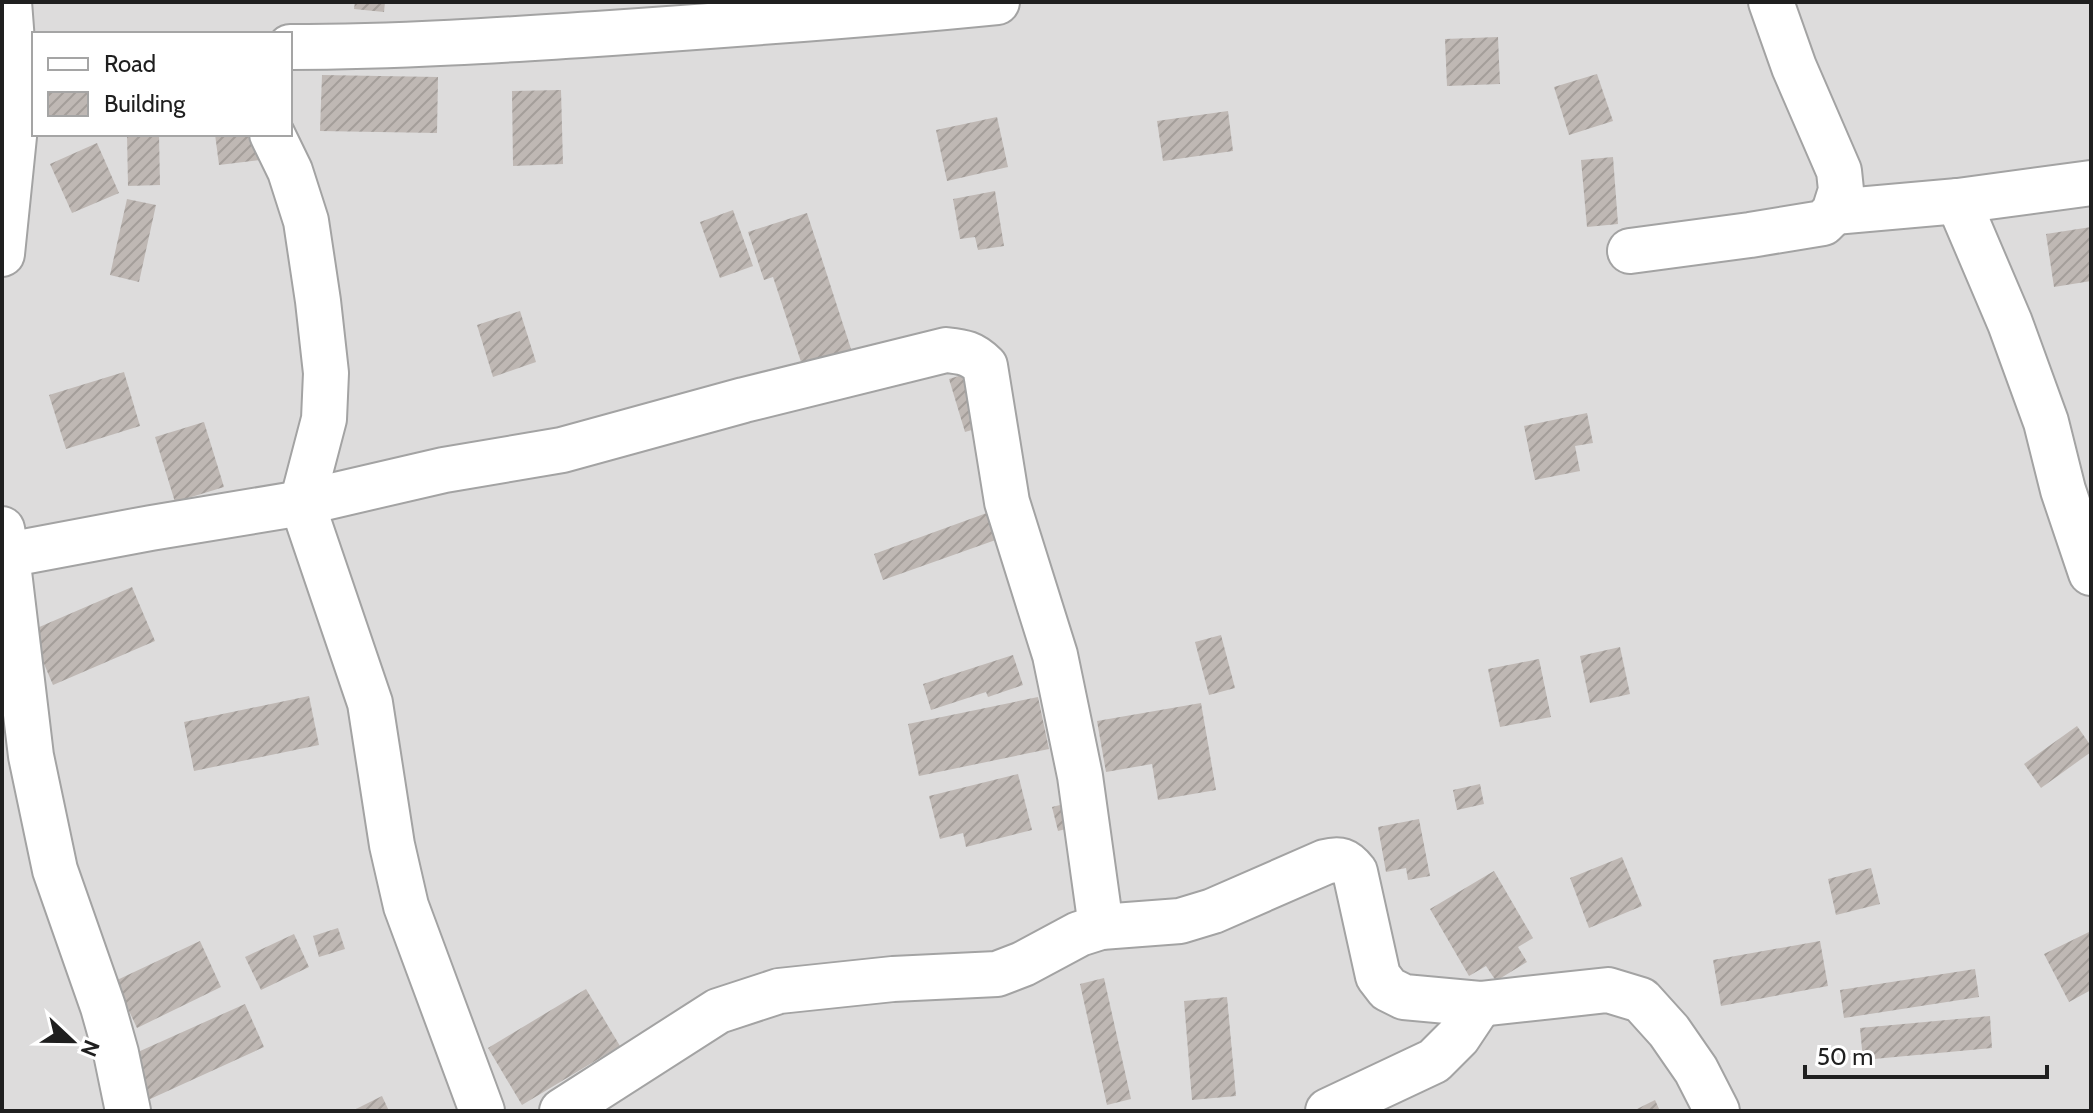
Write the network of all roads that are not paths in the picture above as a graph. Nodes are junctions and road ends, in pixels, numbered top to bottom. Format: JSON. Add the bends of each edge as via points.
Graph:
{"nodes":[{"id":1,"x":9,"y":2,"type":"edge"},
{"id":2,"x":997,"y":2,"type":"edge"},
{"id":3,"x":1771,"y":2,"type":"edge"},
{"id":4,"x":292,"y":47,"type":"edge"},
{"id":5,"x":25,"y":104,"type":"edge"},
{"id":6,"x":273,"y":136,"type":"edge"},
{"id":7,"x":2091,"y":183,"type":"edge"},
{"id":8,"x":1958,"y":201,"type":"junction"},
{"id":9,"x":1834,"y":212,"type":"junction"},
{"id":10,"x":1630,"y":251,"type":"dead end"},
{"id":11,"x":2,"y":254,"type":"edge"},
{"id":12,"x":302,"y":503,"type":"junction"},
{"id":13,"x":5,"y":541,"type":"edge"},
{"id":14,"x":2091,"y":573,"type":"edge"},
{"id":15,"x":1101,"y":927,"type":"junction"},
{"id":16,"x":1480,"y":1004,"type":"junction"},
{"id":17,"x":128,"y":1111,"type":"edge"},
{"id":18,"x":482,"y":1111,"type":"edge"},
{"id":19,"x":562,"y":1111,"type":"edge"},
{"id":20,"x":1328,"y":1111,"type":"edge"},
{"id":21,"x":1717,"y":1111,"type":"edge"}],
"edges":[{"from":1,"to":5,"type":"street"},
{"from":2,"to":4,"type":"street","via":[[505,40]]},
{"from":3,"to":9,"type":"street","via":[[1839,171],[1841,190]]},
{"from":5,"to":11,"type":"street"},
{"from":6,"to":12,"type":"street","via":[[306,221],[326,373],[324,419]]},
{"from":7,"to":8,"type":"street"},
{"from":8,"to":9,"type":"street"},
{"from":8,"to":14,"type":"street","via":[[2041,408]]},
{"from":9,"to":10,"type":"street","via":[[1823,223]]},
{"from":12,"to":13,"type":"street","via":[[151,528]]},
{"from":12,"to":15,"type":"street","via":[[562,450],[946,350],[976,357],[985,366],[1007,502],[1055,655],[1080,776]]},
{"from":12,"to":18,"type":"street","via":[[370,703],[406,906]]},
{"from":13,"to":17,"type":"street","via":[[31,756],[55,870],[103,1007]]},
{"from":15,"to":16,"type":"street","via":[[1180,921],[1339,858],[1355,872],[1378,976],[1388,989],[1404,997]]},
{"from":15,"to":19,"type":"street","via":[[997,974],[779,991],[718,1011]]},
{"from":16,"to":20,"type":"street","via":[[1434,1061]]},
{"from":16,"to":21,"type":"street","via":[[1608,990],[1641,1000],[1687,1057]]}]}
